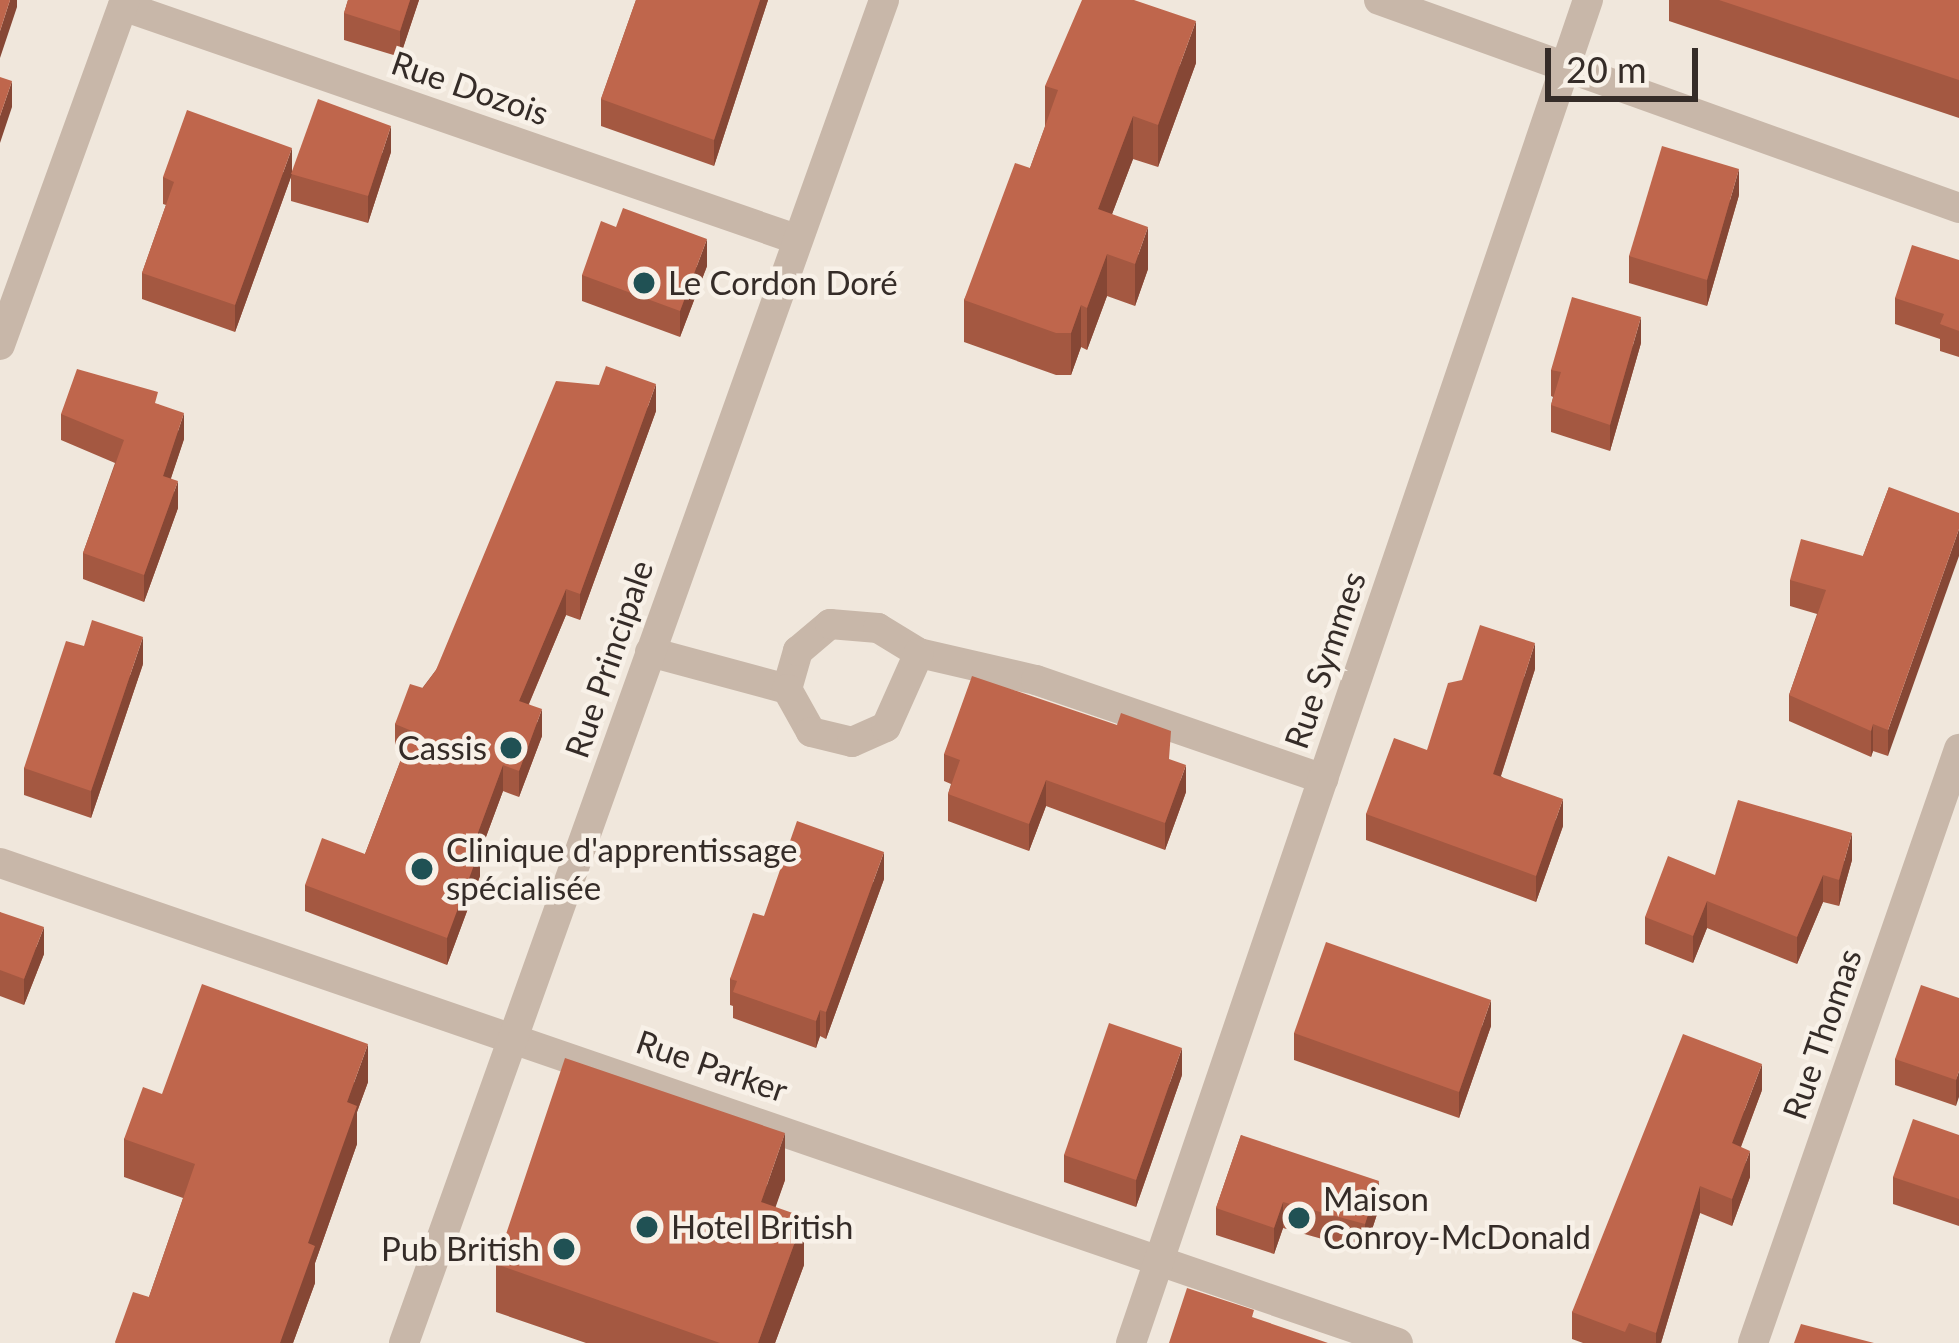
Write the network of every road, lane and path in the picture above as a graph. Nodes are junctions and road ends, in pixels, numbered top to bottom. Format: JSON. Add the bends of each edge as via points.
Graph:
{"nodes":[{"id":1,"x":884,"y":0,"type":"edge"},
{"id":2,"x":1379,"y":0,"type":"edge"},
{"id":3,"x":1588,"y":0,"type":"edge"},
{"id":4,"x":124,"y":3,"type":"edge"},
{"id":5,"x":1564,"y":64,"type":"junction"},
{"id":6,"x":1959,"y":208,"type":"edge"},
{"id":7,"x":793,"y":238,"type":"junction"},
{"id":8,"x":0,"y":345,"type":"edge"},
{"id":9,"x":650,"y":652,"type":"junction"},
{"id":10,"x":919,"y":653,"type":"junction"},
{"id":11,"x":787,"y":689,"type":"junction"},
{"id":12,"x":1959,"y":749,"type":"edge"},
{"id":13,"x":1323,"y":779,"type":"junction"},
{"id":14,"x":0,"y":863,"type":"edge"},
{"id":15,"x":515,"y":1035,"type":"junction"},
{"id":16,"x":1158,"y":1262,"type":"junction"},
{"id":17,"x":404,"y":1343,"type":"edge"},
{"id":18,"x":1131,"y":1343,"type":"edge"},
{"id":19,"x":1398,"y":1343,"type":"edge"},
{"id":20,"x":1753,"y":1343,"type":"edge"}],
"edges":[{"from":1,"to":7,"type":"street","name":"Rue Principale"},
{"from":2,"to":5,"type":"street"},
{"from":3,"to":5,"type":"street","name":"Rue Symmes"},
{"from":4,"to":7,"type":"street","name":"Rue Dozois"},
{"from":4,"to":8,"type":"street"},
{"from":5,"to":6,"type":"street"},
{"from":5,"to":13,"type":"street","name":"Rue Symmes"},
{"from":7,"to":9,"type":"street","name":"Rue Principale"},
{"from":9,"to":11,"type":"street"},
{"from":9,"to":15,"type":"street","name":"Rue Principale"},
{"from":10,"to":11,"type":"street","via":[[878,628],[830,623],[798,651]]},
{"from":10,"to":11,"type":"street","via":[[886,727],[852,742],[811,732]]},
{"from":10,"to":13,"type":"street","via":[[1036,680]]},
{"from":12,"to":20,"type":"street","name":"Rue Thomas"},
{"from":13,"to":16,"type":"street","name":"Rue Symmes"},
{"from":14,"to":15,"type":"street","name":"Rue Parker"},
{"from":15,"to":16,"type":"street","name":"Rue Parker"},
{"from":15,"to":17,"type":"street","name":"Rue Principale"},
{"from":16,"to":18,"type":"street","name":"Rue Symmes"},
{"from":16,"to":19,"type":"street","name":"Rue Parker"}]}
